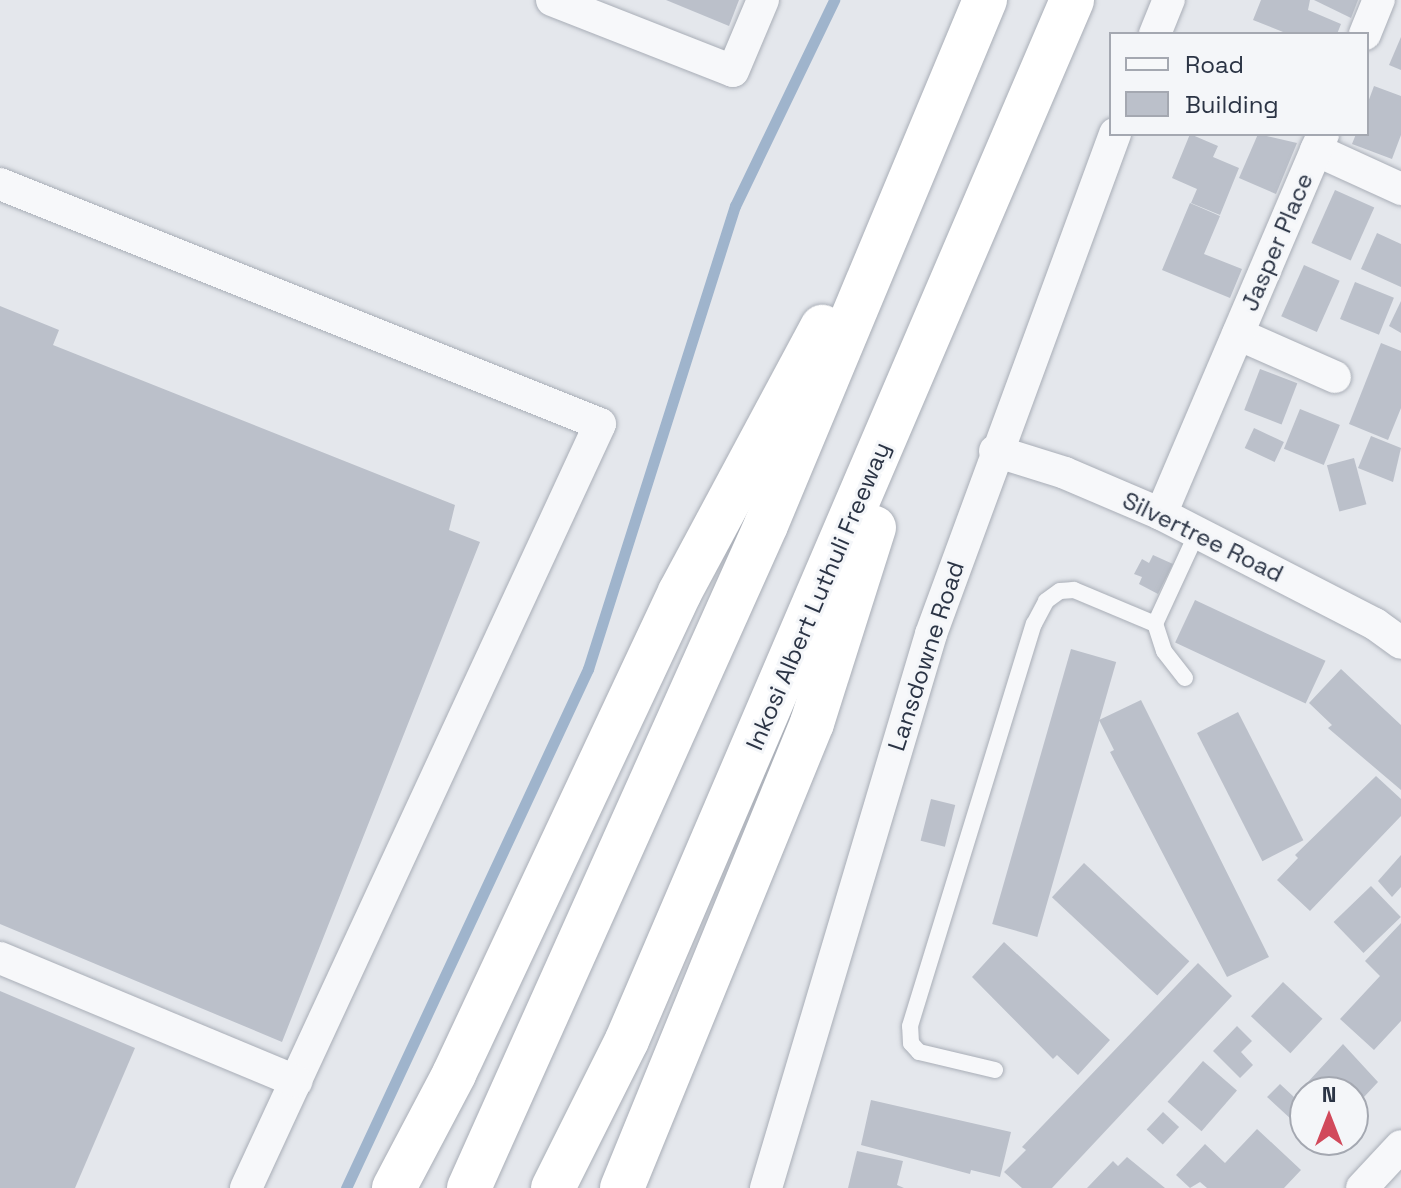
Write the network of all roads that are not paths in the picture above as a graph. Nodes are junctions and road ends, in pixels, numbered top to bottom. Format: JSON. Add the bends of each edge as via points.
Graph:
{"nodes":[{"id":1,"x":552,"y":0,"type":"edge"},
{"id":2,"x":763,"y":0,"type":"edge"},
{"id":3,"x":985,"y":0,"type":"edge"},
{"id":4,"x":1072,"y":0,"type":"edge"},
{"id":5,"x":1169,"y":0,"type":"edge"},
{"id":6,"x":1379,"y":0,"type":"edge"},
{"id":7,"x":1156,"y":32,"type":"edge"},
{"id":8,"x":1366,"y":32,"type":"edge"},
{"id":9,"x":940,"y":106,"type":"junction"},
{"id":10,"x":1114,"y":136,"type":"edge"},
{"id":11,"x":1319,"y":142,"type":"edge"},
{"id":12,"x":0,"y":184,"type":"edge"},
{"id":13,"x":1401,"y":189,"type":"edge"},
{"id":14,"x":951,"y":285,"type":"junction"},
{"id":15,"x":1238,"y":334,"type":"junction"},
{"id":16,"x":1335,"y":377,"type":"dead end"},
{"id":17,"x":995,"y":451,"type":"junction"},
{"id":18,"x":1161,"y":514,"type":"junction"},
{"id":19,"x":1197,"y":533,"type":"junction"},
{"id":20,"x":1155,"y":624,"type":"junction"},
{"id":21,"x":1401,"y":643,"type":"edge"},
{"id":22,"x":1185,"y":678,"type":"dead end"},
{"id":23,"x":0,"y":958,"type":"edge"},
{"id":24,"x":995,"y":1070,"type":"dead end"},
{"id":25,"x":296,"y":1081,"type":"junction"},
{"id":26,"x":1401,"y":1146,"type":"edge"},
{"id":27,"x":246,"y":1188,"type":"edge"},
{"id":28,"x":394,"y":1188,"type":"edge"},
{"id":29,"x":469,"y":1188,"type":"edge"},
{"id":30,"x":553,"y":1188,"type":"edge"},
{"id":31,"x":622,"y":1188,"type":"edge"},
{"id":32,"x":766,"y":1188,"type":"edge"},
{"id":33,"x":1362,"y":1188,"type":"edge"}],
"edges":[{"from":1,"to":2,"type":"street","via":[[733,71]]},
{"from":3,"to":9,"type":"highway"},
{"from":4,"to":14,"type":"highway","name":"Inkosi Albert Luthuli Freeway"},
{"from":5,"to":7,"type":"street"},
{"from":6,"to":8,"type":"street"},
{"from":9,"to":28,"type":"highway","via":[[680,592],[454,1074]]},
{"from":9,"to":29,"type":"highway","via":[[766,525]]},
{"from":10,"to":17,"type":"street","name":"Lansdowne Road"},
{"from":11,"to":13,"type":"street","name":"Jasper Place"},
{"from":11,"to":15,"type":"street","name":"Jasper Place"},
{"from":12,"to":25,"type":"street","via":[[600,424]]},
{"from":14,"to":30,"type":"highway","name":"Inkosi Albert Luthuli Freeway","via":[[627,1040]]},
{"from":14,"to":31,"type":"highway","via":[[812,723]]},
{"from":15,"to":16,"type":"street","name":"Jasper Place"},
{"from":15,"to":18,"type":"street","name":"Jasper Place"},
{"from":17,"to":18,"type":"street","name":"Silvertree Road","via":[[1065,473]]},
{"from":17,"to":32,"type":"street","name":"Lansdowne Road","via":[[931,634]]},
{"from":18,"to":19,"type":"street","name":"Silvertree Road"},
{"from":19,"to":20,"type":"lane"},
{"from":19,"to":21,"type":"street","name":"Silvertree Road","via":[[1375,624]]},
{"from":20,"to":22,"type":"lane","via":[[1164,651]]},
{"from":20,"to":24,"type":"lane","via":[[1074,590],[1060,591],[1046,601],[1034,624],[910,1026],[919,1052]]},
{"from":23,"to":25,"type":"street"},
{"from":25,"to":27,"type":"street"},
{"from":26,"to":33,"type":"street"}]}
